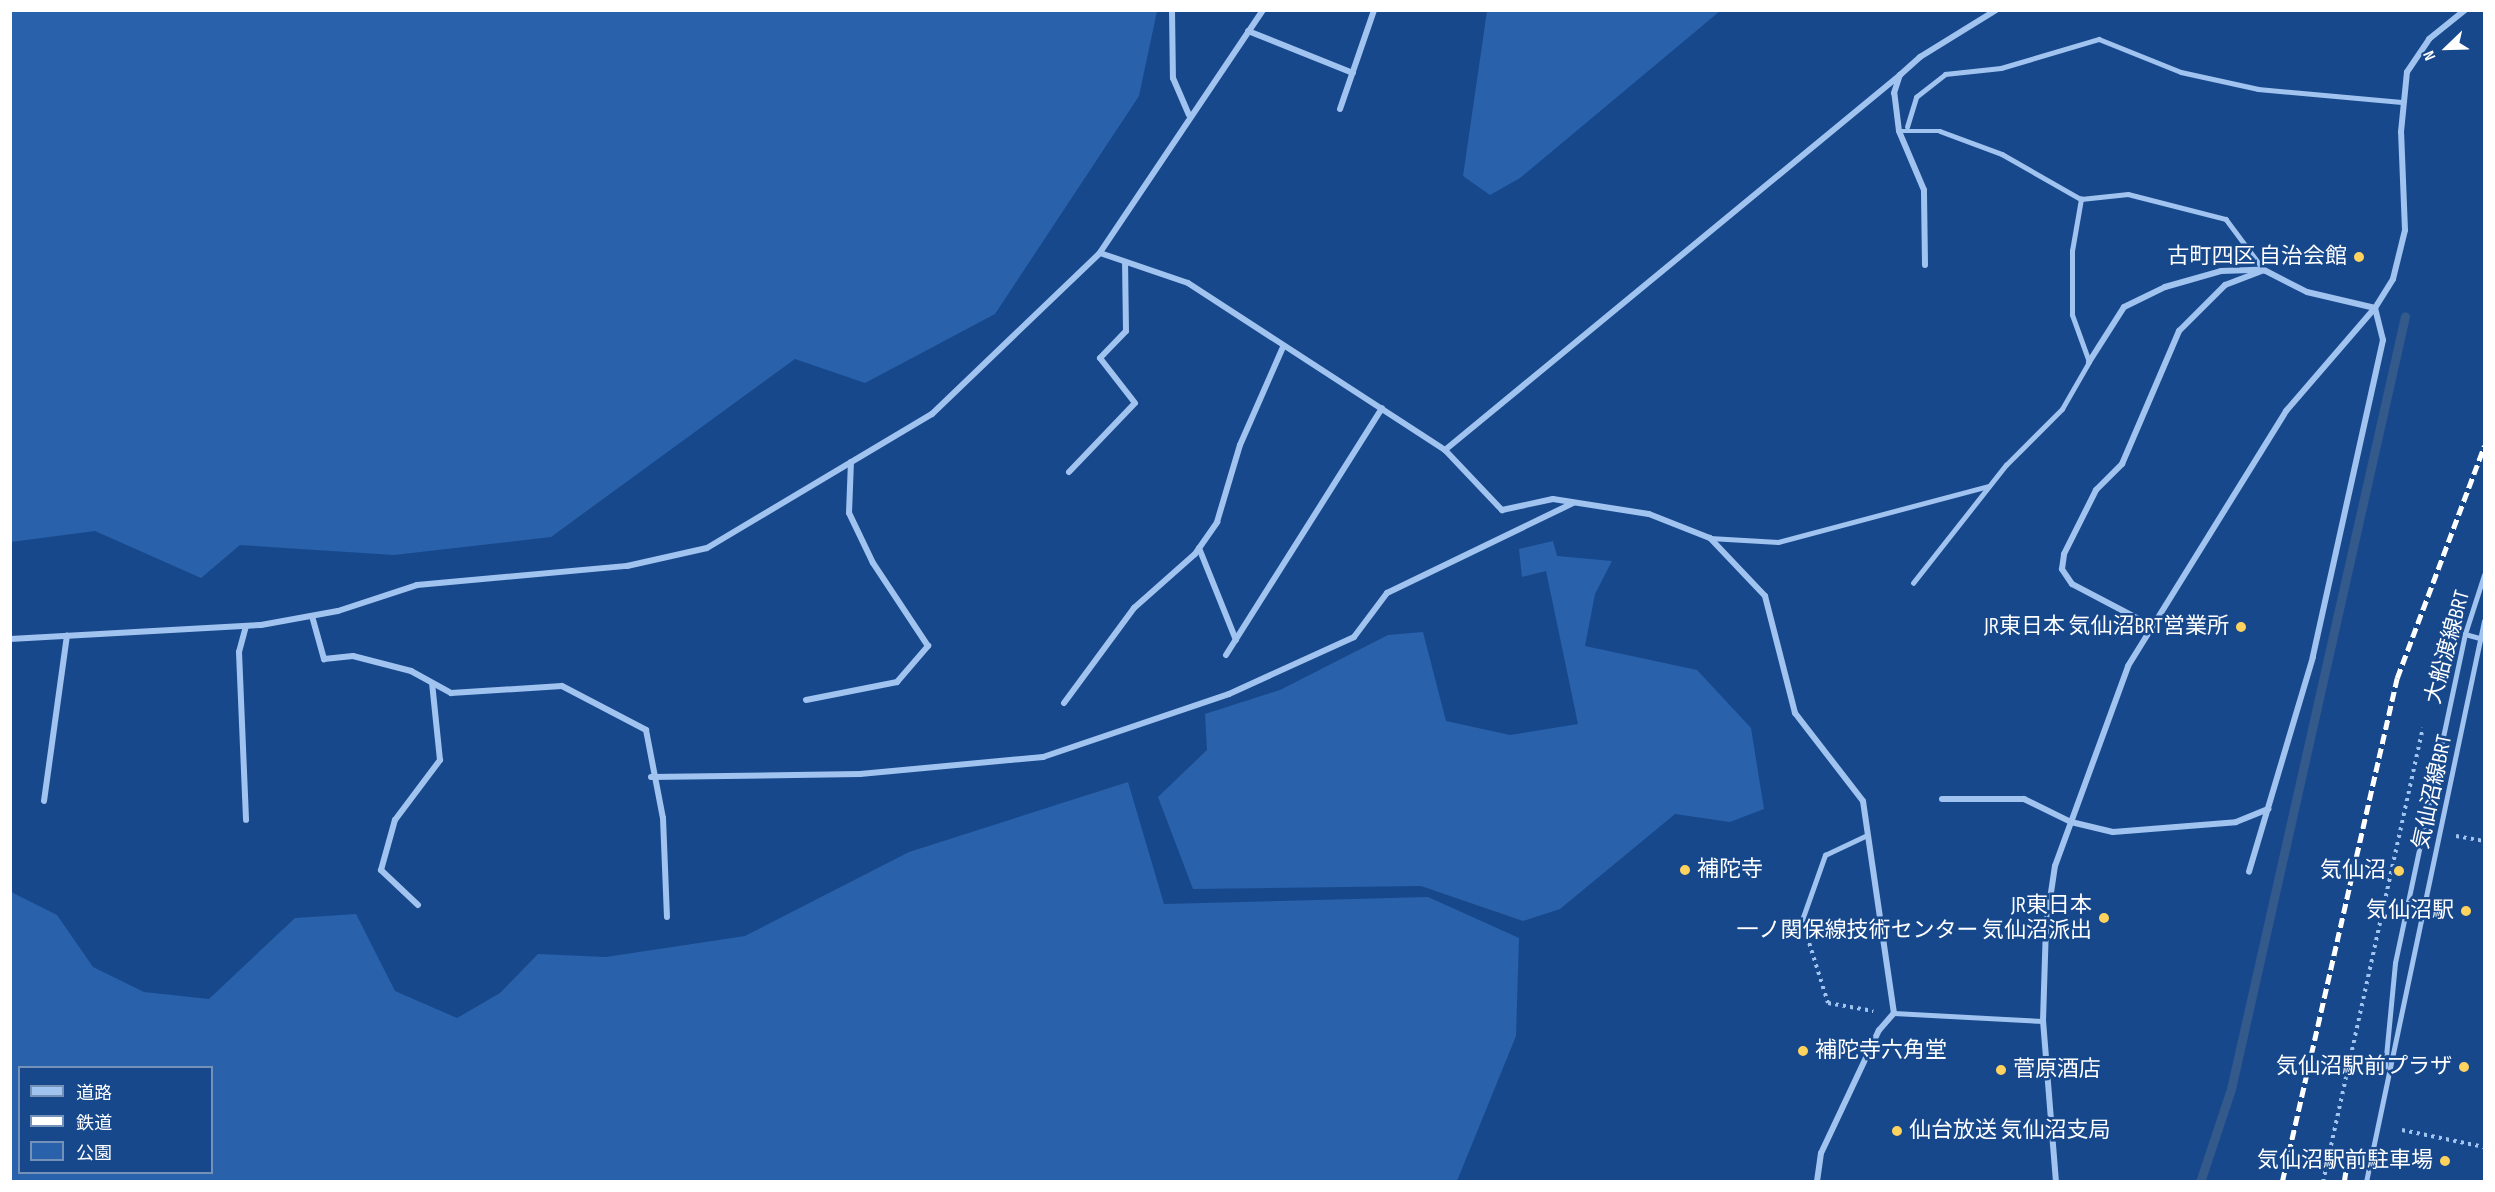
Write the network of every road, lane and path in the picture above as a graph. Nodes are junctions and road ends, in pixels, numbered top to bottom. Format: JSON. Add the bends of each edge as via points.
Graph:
{"nodes":[{"id":1,"x":1172,"y":10,"type":"edge"},
{"id":2,"x":1263,"y":10,"type":"edge"},
{"id":3,"x":1374,"y":10,"type":"edge"},
{"id":4,"x":1996,"y":10,"type":"edge"},
{"id":5,"x":2465,"y":10,"type":"edge"},
{"id":6,"x":1248,"y":31,"type":"junction"},
{"id":7,"x":1353,"y":73,"type":"junction"},
{"id":8,"x":1900,"y":75,"type":"junction"},
{"id":9,"x":2401,"y":102,"type":"junction"},
{"id":10,"x":1340,"y":109,"type":"dead end"},
{"id":11,"x":1189,"y":115,"type":"junction"},
{"id":12,"x":1907,"y":127,"type":"junction"},
{"id":13,"x":1899,"y":131,"type":"junction"},
{"id":14,"x":2080,"y":199,"type":"junction"},
{"id":15,"x":1100,"y":253,"type":"junction"},
{"id":16,"x":1125,"y":262,"type":"junction"},
{"id":17,"x":1925,"y":265,"type":"dead end"},
{"id":18,"x":2264,"y":270,"type":"junction"},
{"id":19,"x":2375,"y":308,"type":"junction"},
{"id":20,"x":1283,"y":347,"type":"junction"},
{"id":21,"x":2089,"y":362,"type":"junction"},
{"id":22,"x":1382,"y":408,"type":"junction"},
{"id":23,"x":1445,"y":450,"type":"junction"},
{"id":24,"x":851,"y":462,"type":"junction"},
{"id":25,"x":1069,"y":472,"type":"dead end"},
{"id":26,"x":1989,"y":486,"type":"junction"},
{"id":27,"x":1574,"y":502,"type":"junction"},
{"id":28,"x":1710,"y":538,"type":"junction"},
{"id":29,"x":1199,"y":548,"type":"junction"},
{"id":30,"x":2484,"y":575,"type":"edge"},
{"id":31,"x":1913,"y":583,"type":"dead end"},
{"id":32,"x":312,"y":616,"type":"junction"},
{"id":33,"x":2484,"y":621,"type":"edge"},
{"id":34,"x":246,"y":626,"type":"junction"},
{"id":35,"x":2152,"y":626,"type":"junction"},
{"id":36,"x":2465,"y":634,"type":"junction"},
{"id":37,"x":67,"y":636,"type":"junction"},
{"id":38,"x":10,"y":639,"type":"edge"},
{"id":39,"x":2484,"y":639,"type":"edge"},
{"id":40,"x":1236,"y":640,"type":"junction"},
{"id":41,"x":1226,"y":655,"type":"dead end"},
{"id":42,"x":432,"y":683,"type":"junction"},
{"id":43,"x":806,"y":700,"type":"dead end"},
{"id":44,"x":1064,"y":703,"type":"dead end"},
{"id":45,"x":2423,"y":728,"type":"dead end"},
{"id":46,"x":651,"y":777,"type":"junction"},
{"id":47,"x":1942,"y":799,"type":"dead end"},
{"id":48,"x":44,"y":801,"type":"dead end"},
{"id":49,"x":2268,"y":809,"type":"junction"},
{"id":50,"x":246,"y":820,"type":"dead end"},
{"id":51,"x":2071,"y":822,"type":"junction"},
{"id":52,"x":2452,"y":835,"type":"dead end"},
{"id":53,"x":1864,"y":836,"type":"junction"},
{"id":54,"x":2484,"y":842,"type":"edge"},
{"id":55,"x":2249,"y":872,"type":"dead end"},
{"id":56,"x":418,"y":905,"type":"dead end"},
{"id":57,"x":667,"y":917,"type":"dead end"},
{"id":58,"x":1802,"y":920,"type":"joint"},
{"id":59,"x":1894,"y":1013,"type":"junction"},
{"id":60,"x":2043,"y":1021,"type":"junction"},
{"id":61,"x":2385,"y":1082,"type":"junction"},
{"id":62,"x":2402,"y":1130,"type":"dead end"},
{"id":63,"x":2484,"y":1147,"type":"edge"},
{"id":64,"x":1817,"y":1181,"type":"edge"},
{"id":65,"x":2056,"y":1182,"type":"edge"},
{"id":66,"x":2323,"y":1182,"type":"edge"},
{"id":67,"x":2366,"y":1182,"type":"edge"}],
"edges":[{"from":1,"to":11,"type":"street","via":[[1173,78]]},
{"from":2,"to":6,"type":"street"},
{"from":3,"to":7,"type":"street"},
{"from":4,"to":8,"type":"street"},
{"from":5,"to":9,"type":"street","via":[[2429,39],[2407,72]]},
{"from":6,"to":7,"type":"street"},
{"from":6,"to":11,"type":"street"},
{"from":7,"to":10,"type":"street"},
{"from":8,"to":13,"type":"street","via":[[1894,93]]},
{"from":8,"to":23,"type":"street"},
{"from":9,"to":12,"type":"lane","via":[[2258,89],[2170,69],[2098,39],[2001,68],[1945,74],[1916,97]]},
{"from":9,"to":19,"type":"street","via":[[2405,230],[2393,279]]},
{"from":11,"to":15,"type":"street"},
{"from":12,"to":13,"type":"lane"},
{"from":12,"to":14,"type":"lane","via":[[1941,131],[2002,154]]},
{"from":13,"to":17,"type":"street","via":[[1924,190]]},
{"from":14,"to":18,"type":"lane","via":[[2128,194],[2226,219]]},
{"from":14,"to":21,"type":"lane","via":[[2072,251],[2072,315]]},
{"from":15,"to":16,"type":"street"},
{"from":15,"to":24,"type":"street","via":[[932,414]]},
{"from":16,"to":20,"type":"street","via":[[1188,283]]},
{"from":16,"to":25,"type":"street","via":[[1126,331],[1100,358],[1135,403]]},
{"from":18,"to":19,"type":"street","via":[[2307,292]]},
{"from":18,"to":21,"type":"street","via":[[2221,270],[2165,287],[2124,307]]},
{"from":18,"to":35,"type":"street","via":[[2225,285],[2179,331],[2122,464],[2096,490],[2064,554],[2062,569],[2072,584]]},
{"from":19,"to":35,"type":"street","via":[[2286,411]]},
{"from":19,"to":49,"type":"street","via":[[2383,340],[2313,657]]},
{"from":20,"to":22,"type":"street"},
{"from":20,"to":29,"type":"street","via":[[1240,445],[1217,522]]},
{"from":21,"to":26,"type":"lane","via":[[2062,409]]},
{"from":22,"to":23,"type":"street"},
{"from":22,"to":40,"type":"street"},
{"from":23,"to":27,"type":"street","via":[[1502,510],[1553,499]]},
{"from":24,"to":32,"type":"street","via":[[707,548],[627,566],[417,585]]},
{"from":24,"to":43,"type":"street","via":[[849,513],[873,563],[928,646],[897,682]]},
{"from":26,"to":28,"type":"lane","via":[[1778,542]]},
{"from":26,"to":31,"type":"lane"},
{"from":27,"to":28,"type":"street","via":[[1649,514]]},
{"from":27,"to":46,"type":"street","via":[[1387,593],[1354,637],[1229,694],[1043,757],[860,774]]},
{"from":28,"to":53,"type":"street","via":[[1765,596],[1795,713],[1863,801]]},
{"from":29,"to":40,"type":"street"},
{"from":29,"to":44,"type":"street","via":[[1134,608]]},
{"from":30,"to":36,"type":"lane","name":"大船渡線BRT"},
{"from":32,"to":34,"type":"street"},
{"from":32,"to":42,"type":"street","via":[[324,659],[353,656],[411,671]]},
{"from":33,"to":39,"type":"lane","name":"気仙沼線BRT"},
{"from":34,"to":37,"type":"street"},
{"from":34,"to":50,"type":"street","via":[[239,652]]},
{"from":35,"to":51,"type":"street","via":[[2128,666]]},
{"from":36,"to":39,"type":"lane"},
{"from":36,"to":61,"type":"lane","name":"大船渡線BRT","via":[[2395,963]]},
{"from":37,"to":38,"type":"street"},
{"from":37,"to":48,"type":"street"},
{"from":39,"to":61,"type":"lane","name":"気仙沼線BRT"},
{"from":40,"to":41,"type":"street"},
{"from":42,"to":46,"type":"street","via":[[451,693],[562,686],[646,730]]},
{"from":42,"to":56,"type":"street","via":[[440,760],[395,820],[381,870]]},
{"from":45,"to":66,"type":"path"},
{"from":46,"to":57,"type":"street","via":[[663,818]]},
{"from":47,"to":51,"type":"street","via":[[2024,799]]},
{"from":49,"to":51,"type":"street","via":[[2236,822],[2176,829],[2113,832]]},
{"from":49,"to":55,"type":"street"},
{"from":51,"to":60,"type":"street","via":[[2055,866],[2046,926]]},
{"from":52,"to":54,"type":"path"},
{"from":53,"to":58,"type":"lane","via":[[1825,855]]},
{"from":53,"to":59,"type":"street"},
{"from":58,"to":59,"type":"path","via":[[1828,1003]]},
{"from":59,"to":60,"type":"lane"},
{"from":59,"to":64,"type":"street","via":[[1879,1030],[1825,1145]]},
{"from":60,"to":65,"type":"street"},
{"from":61,"to":67,"type":"lane","name":"気仙沼線BRT"},
{"from":62,"to":63,"type":"path"}]}
